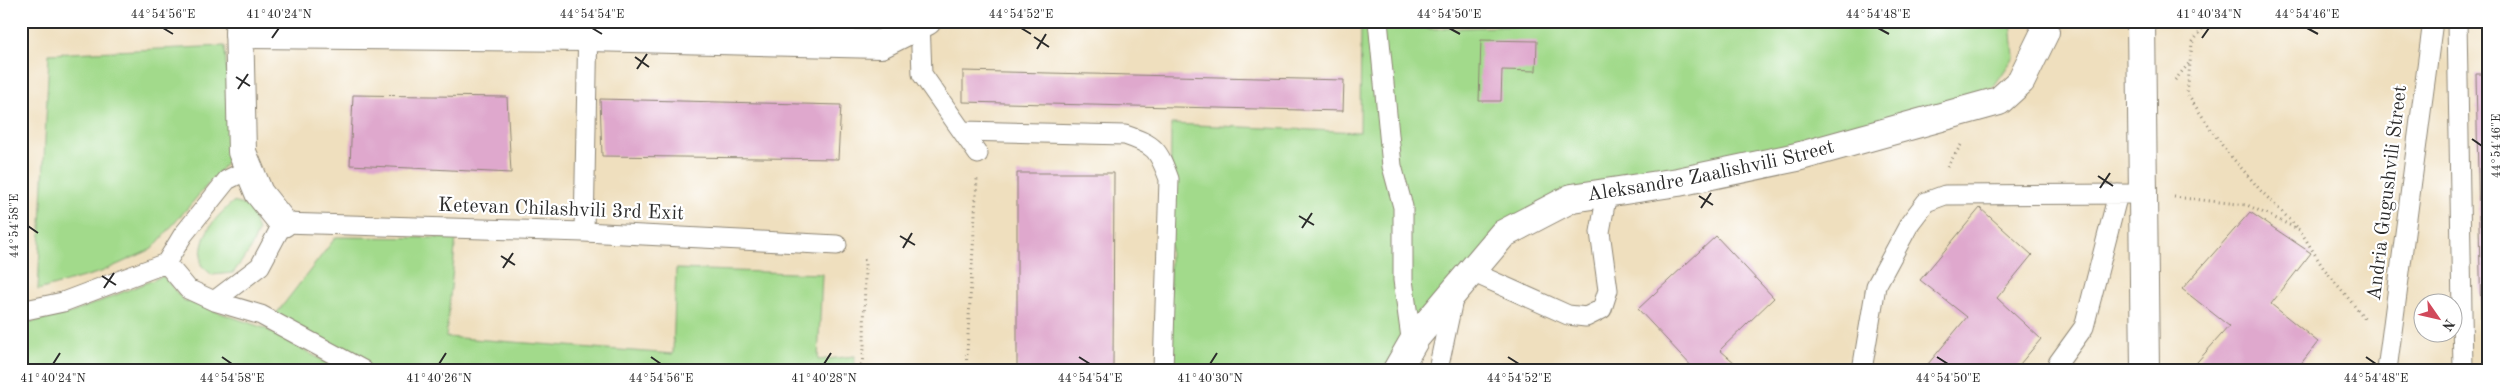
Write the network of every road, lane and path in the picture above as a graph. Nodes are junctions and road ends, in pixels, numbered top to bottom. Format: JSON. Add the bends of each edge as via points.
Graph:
{"nodes":[{"id":1,"x":1378,"y":21,"type":"edge"},
{"id":2,"x":2042,"y":21,"type":"edge"},
{"id":3,"x":2141,"y":21,"type":"edge"},
{"id":4,"x":2208,"y":21,"type":"edge"},
{"id":5,"x":2433,"y":21,"type":"edge"},
{"id":6,"x":2458,"y":21,"type":"edge"},
{"id":7,"x":922,"y":23,"type":"edge"},
{"id":8,"x":239,"y":28,"type":"edge"},
{"id":9,"x":588,"y":29,"type":"edge"},
{"id":10,"x":1986,"y":104,"type":"junction"},
{"id":11,"x":963,"y":131,"type":"junction"},
{"id":12,"x":978,"y":154,"type":"joint"},
{"id":13,"x":249,"y":169,"type":"junction"},
{"id":14,"x":1607,"y":193,"type":"junction"},
{"id":15,"x":2130,"y":194,"type":"junction"},
{"id":16,"x":1926,"y":202,"type":"junction"},
{"id":17,"x":283,"y":223,"type":"junction"},
{"id":18,"x":2300,"y":230,"type":"junction"},
{"id":19,"x":584,"y":232,"type":"junction"},
{"id":20,"x":837,"y":245,"type":"joint"},
{"id":21,"x":166,"y":263,"type":"junction"},
{"id":22,"x":1463,"y":281,"type":"junction"},
{"id":23,"x":214,"y":301,"type":"junction"},
{"id":24,"x":21,"y":311,"type":"edge"},
{"id":25,"x":1412,"y":345,"type":"junction"},
{"id":26,"x":2390,"y":350,"type":"junction"},
{"id":27,"x":2058,"y":363,"type":"dead end"},
{"id":28,"x":363,"y":370,"type":"edge"},
{"id":29,"x":860,"y":370,"type":"edge"},
{"id":30,"x":966,"y":370,"type":"edge"},
{"id":31,"x":1163,"y":370,"type":"edge"},
{"id":32,"x":1397,"y":370,"type":"edge"},
{"id":33,"x":1438,"y":370,"type":"edge"},
{"id":34,"x":1862,"y":370,"type":"edge"},
{"id":35,"x":2145,"y":370,"type":"edge"},
{"id":36,"x":2387,"y":370,"type":"edge"},
{"id":37,"x":2463,"y":370,"type":"edge"}],
"edges":[{"from":1,"to":25,"type":"lane","via":[[1392,166],[1403,207],[1403,280]]},
{"from":2,"to":10,"type":"street","name":"Aleksandre Zaalishvili Street","via":[[2045,32],[2021,81],[2000,101]]},
{"from":3,"to":15,"type":"street"},
{"from":4,"to":18,"type":"path","via":[[2192,43],[2187,94],[2224,148]]},
{"from":5,"to":26,"type":"lane","name":"Andria Gugushvili Street"},
{"from":6,"to":37,"type":"lane"},
{"from":7,"to":9,"type":"street","via":[[881,44]]},
{"from":7,"to":11,"type":"lane","via":[[922,74]]},
{"from":8,"to":9,"type":"street"},
{"from":8,"to":13,"type":"street","via":[[242,152]]},
{"from":9,"to":19,"type":"lane"},
{"from":10,"to":14,"type":"street","name":"Aleksandre Zaalishvili Street","via":[[1798,157]]},
{"from":10,"to":16,"type":"path"},
{"from":11,"to":12,"type":"lane"},
{"from":11,"to":31,"type":"lane","via":[[1124,135],[1145,142],[1160,154],[1169,179]]},
{"from":12,"to":30,"type":"path"},
{"from":13,"to":17,"type":"street","via":[[259,193]]},
{"from":13,"to":21,"type":"lane","via":[[227,180],[183,235]]},
{"from":14,"to":22,"type":"street","name":"Aleksandre Zaalishvili Street","via":[[1572,198],[1503,234]]},
{"from":14,"to":22,"type":"lane","via":[[1600,232],[1608,290],[1602,309],[1586,318],[1568,315]]},
{"from":15,"to":16,"type":"lane","via":[[1945,195]]},
{"from":15,"to":18,"type":"path","via":[[2247,204]]},
{"from":15,"to":27,"type":"lane","via":[[2084,327]]},
{"from":15,"to":35,"type":"street"},
{"from":16,"to":34,"type":"lane","via":[[1910,223],[1876,286]]},
{"from":17,"to":19,"type":"lane","name":"Ketevan Chilashvili 3rd Exit"},
{"from":17,"to":23,"type":"lane","via":[[260,266]]},
{"from":18,"to":26,"type":"path","via":[[2322,266]]},
{"from":19,"to":20,"type":"lane","name":"Ketevan Chilashvili 3rd Exit"},
{"from":20,"to":29,"type":"path","via":[[857,250],[865,261],[864,349]]},
{"from":21,"to":23,"type":"lane","via":[[188,289]]},
{"from":21,"to":24,"type":"lane","via":[[63,302]]},
{"from":22,"to":25,"type":"street","name":"Aleksandre Zaalishvili Street"},
{"from":22,"to":33,"type":"lane"},
{"from":23,"to":28,"type":"lane","via":[[261,315]]},
{"from":25,"to":32,"type":"street","name":"Aleksandre Zaalishvili Street"},
{"from":26,"to":36,"type":"lane","name":"Andria Gugushvili Street"}]}
